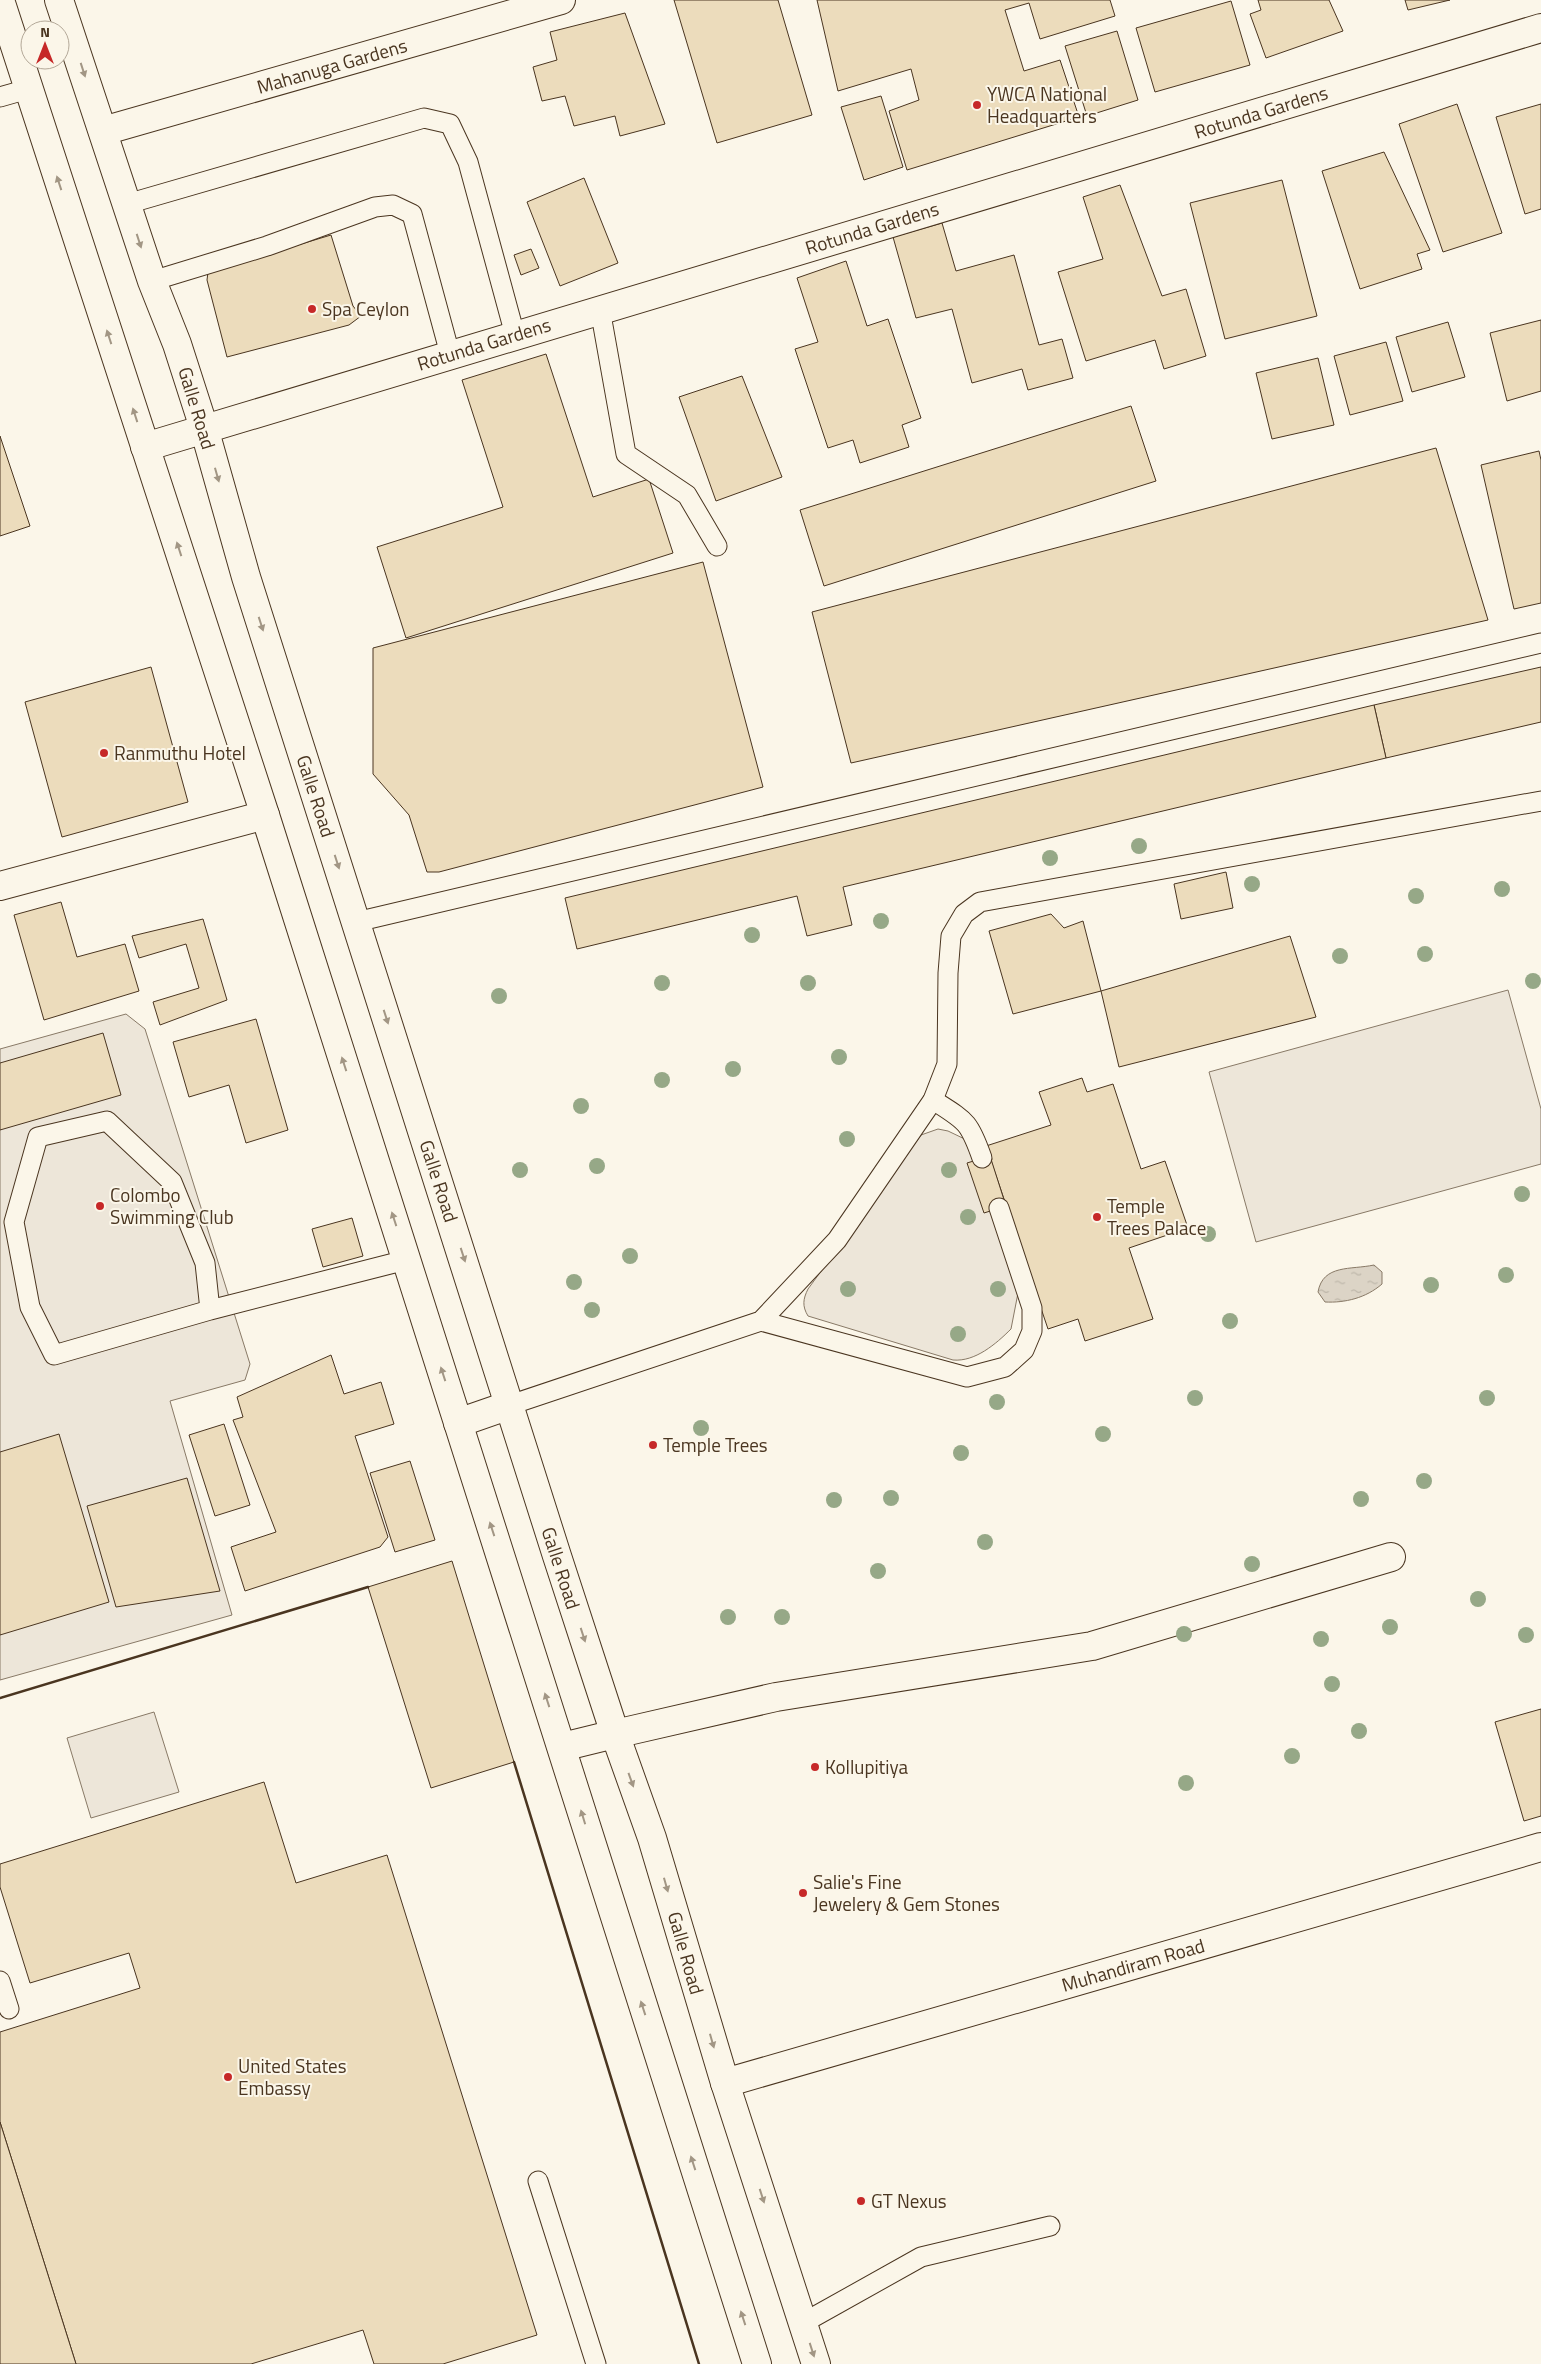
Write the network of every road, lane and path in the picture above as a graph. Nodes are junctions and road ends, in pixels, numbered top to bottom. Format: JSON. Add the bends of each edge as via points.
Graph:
{"nodes":[{"id":1,"x":0,"y":0,"type":"edge"},
{"id":2,"x":60,"y":0,"type":"edge"},
{"id":3,"x":562,"y":0,"type":"edge"},
{"id":4,"x":1541,"y":28,"type":"edge"},
{"id":5,"x":28,"y":89,"type":"junction"},
{"id":6,"x":0,"y":96,"type":"edge"},
{"id":7,"x":103,"y":131,"type":"junction"},
{"id":8,"x":128,"y":204,"type":"junction"},
{"id":9,"x":152,"y":281,"type":"junction"},
{"id":10,"x":600,"y":309,"type":"junction"},
{"id":11,"x":515,"y":335,"type":"junction"},
{"id":12,"x":450,"y":354,"type":"junction"},
{"id":13,"x":204,"y":428,"type":"junction"},
{"id":14,"x":145,"y":447,"type":"junction"},
{"id":15,"x":717,"y":546,"type":"dead end"},
{"id":16,"x":1541,"y":643,"type":"edge"},
{"id":17,"x":1541,"y":801,"type":"edge"},
{"id":18,"x":265,"y":815,"type":"junction"},
{"id":19,"x":0,"y":886,"type":"edge"},
{"id":20,"x":356,"y":922,"type":"junction"},
{"id":21,"x":933,"y":1100,"type":"junction"},
{"id":22,"x":982,"y":1158,"type":"dead end"},
{"id":23,"x":999,"y":1208,"type":"dead end"},
{"id":24,"x":406,"y":1260,"type":"junction"},
{"id":25,"x":210,"y":1310,"type":"junction"},
{"id":26,"x":761,"y":1321,"type":"junction"},
{"id":27,"x":510,"y":1405,"type":"junction"},
{"id":28,"x":458,"y":1423,"type":"junction"},
{"id":29,"x":1391,"y":1557,"type":"dead end"},
{"id":30,"x":615,"y":1734,"type":"junction"},
{"id":31,"x":562,"y":1747,"type":"junction"},
{"id":32,"x":1541,"y":1847,"type":"edge"},
{"id":33,"x":0,"y":1982,"type":"edge"},
{"id":34,"x":9,"y":2009,"type":"dead end"},
{"id":35,"x":725,"y":2083,"type":"junction"},
{"id":36,"x":538,"y":2181,"type":"dead end"},
{"id":37,"x":1050,"y":2226,"type":"dead end"},
{"id":38,"x":803,"y":2323,"type":"junction"},
{"id":39,"x":596,"y":2364,"type":"edge"},
{"id":40,"x":758,"y":2364,"type":"edge"},
{"id":41,"x":816,"y":2364,"type":"edge"}],
"edges":[{"from":1,"to":5,"type":"main road"},
{"from":2,"to":7,"type":"main road","name":"Galle Road","one_way":true},
{"from":3,"to":7,"type":"main road","name":"Mahanuga Gardens"},
{"from":4,"to":10,"type":"main road","name":"Rotunda Gardens"},
{"from":5,"to":6,"type":"lane"},
{"from":14,"to":5,"type":"main road","one_way":true},
{"from":7,"to":8,"type":"main road","name":"Galle Road"},
{"from":8,"to":9,"type":"main road","name":"Galle Road","one_way":true},
{"from":8,"to":11,"type":"lane","via":[[424,118],[450,124],[468,162]]},
{"from":9,"to":12,"type":"lane","via":[[267,246],[376,207],[393,205],[412,214]]},
{"from":9,"to":13,"type":"main road","name":"Galle Road","via":[[177,344]]},
{"from":10,"to":11,"type":"main road","name":"Rotunda Gardens"},
{"from":10,"to":15,"type":"lane","via":[[626,454],[687,495]]},
{"from":11,"to":12,"type":"main road","name":"Rotunda Gardens"},
{"from":12,"to":13,"type":"main road","name":"Rotunda Gardens"},
{"from":13,"to":14,"type":"main road","name":"Rotunda Gardens"},
{"from":13,"to":20,"type":"main road","name":"Galle Road","one_way":true,"via":[[246,577]]},
{"from":18,"to":14,"type":"main road","one_way":true},
{"from":16,"to":20,"type":"lane"},
{"from":17,"to":21,"type":"lane","via":[[980,902],[964,914],[951,936],[947,1064]]},
{"from":18,"to":19,"type":"main road"},
{"from":24,"to":18,"type":"main road","one_way":true},
{"from":20,"to":27,"type":"main road","name":"Galle Road","one_way":true},
{"from":21,"to":22,"type":"lane","via":[[964,1120],[973,1130]]},
{"from":21,"to":26,"type":"lane","via":[[837,1240]]},
{"from":23,"to":26,"type":"lane","via":[[1032,1308],[1032,1331],[1024,1350],[1005,1367],[967,1377]]},
{"from":24,"to":25,"type":"lane"},
{"from":28,"to":24,"type":"main road","one_way":true},
{"from":25,"to":25,"type":"lane","via":[[54,1355],[30,1307],[14,1222],[38,1137],[107,1120],[172,1182],[205,1263]]},
{"from":26,"to":27,"type":"lane"},
{"from":27,"to":28,"type":"main road"},
{"from":27,"to":30,"type":"main road","name":"Galle Road","one_way":true},
{"from":31,"to":28,"type":"main road","one_way":true},
{"from":29,"to":30,"type":"main road","via":[[1092,1646],[776,1697]]},
{"from":30,"to":31,"type":"main road"},
{"from":30,"to":35,"type":"main road","name":"Galle Road","one_way":true,"via":[[652,1838]]},
{"from":40,"to":31,"type":"main road","one_way":true},
{"from":32,"to":35,"type":"main road","name":"Muhandiram Road"},
{"from":33,"to":34,"type":"lane"},
{"from":35,"to":38,"type":"main road","name":"Galle Road","one_way":true},
{"from":36,"to":39,"type":"lane"},
{"from":37,"to":38,"type":"lane","via":[[921,2257]]},
{"from":38,"to":41,"type":"main road","name":"Galle Road","one_way":true}]}
